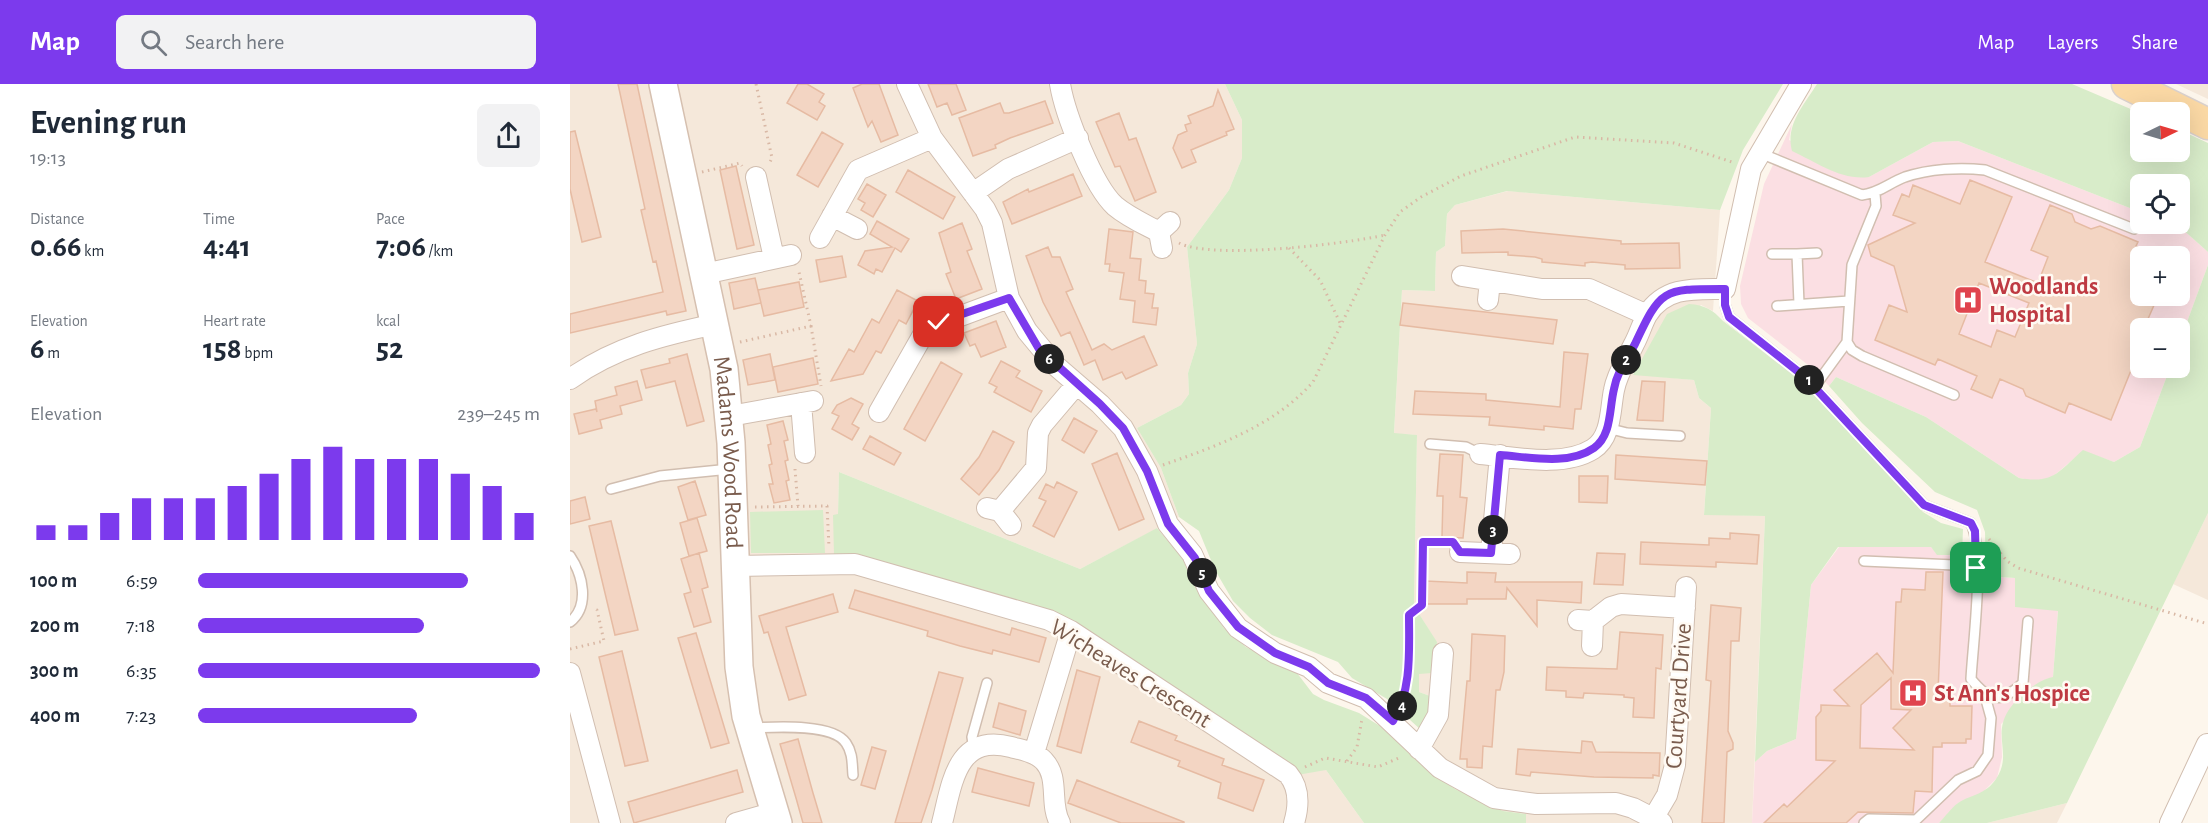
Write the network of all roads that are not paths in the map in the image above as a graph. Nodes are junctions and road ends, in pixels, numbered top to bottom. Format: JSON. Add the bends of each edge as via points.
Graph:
{"nodes":[{"id":1,"x":663,"y":84,"type":"edge"},
{"id":2,"x":907,"y":84,"type":"edge"},
{"id":3,"x":1060,"y":84,"type":"edge"},
{"id":4,"x":1801,"y":84,"type":"edge"},
{"id":5,"x":2127,"y":84,"type":"edge"},
{"id":6,"x":2208,"y":124,"type":"edge"},
{"id":7,"x":932,"y":138,"type":"junction"},
{"id":8,"x":1078,"y":138,"type":"junction"},
{"id":9,"x":1755,"y":161,"type":"junction"},
{"id":10,"x":756,"y":177,"type":"road end"},
{"id":11,"x":973,"y":193,"type":"junction"},
{"id":12,"x":1875,"y":194,"type":"junction"},
{"id":13,"x":832,"y":216,"type":"junction"},
{"id":14,"x":2130,"y":227,"type":"edge"},
{"id":15,"x":857,"y":230,"type":"dead end"},
{"id":16,"x":1164,"y":234,"type":"road end"},
{"id":17,"x":820,"y":238,"type":"dead end"},
{"id":18,"x":1817,"y":253,"type":"dead end"},
{"id":19,"x":1772,"y":254,"type":"dead end"},
{"id":20,"x":1797,"y":254,"type":"junction"},
{"id":21,"x":704,"y":274,"type":"junction"},
{"id":22,"x":1462,"y":276,"type":"dead end"},
{"id":23,"x":1490,"y":281,"type":"junction"},
{"id":24,"x":1725,"y":289,"type":"junction"},
{"id":25,"x":1009,"y":298,"type":"junction"},
{"id":26,"x":1488,"y":300,"type":"dead end"},
{"id":27,"x":1849,"y":301,"type":"junction"},
{"id":28,"x":1799,"y":304,"type":"junction"},
{"id":29,"x":1777,"y":306,"type":"dead end"},
{"id":30,"x":1647,"y":315,"type":"junction"},
{"id":31,"x":718,"y":335,"type":"junction"},
{"id":32,"x":1847,"y":342,"type":"junction"},
{"id":33,"x":570,"y":379,"type":"edge"},
{"id":34,"x":1076,"y":385,"type":"junction"},
{"id":35,"x":1815,"y":386,"type":"junction"},
{"id":36,"x":1954,"y":395,"type":"dead end"},
{"id":37,"x":879,"y":412,"type":"dead end"},
{"id":38,"x":730,"y":416,"type":"junction"},
{"id":39,"x":1607,"y":428,"type":"junction"},
{"id":40,"x":1680,"y":436,"type":"dead end"},
{"id":41,"x":1430,"y":444,"type":"dead end"},
{"id":42,"x":805,"y":453,"type":"road end"},
{"id":43,"x":1490,"y":454,"type":"junction"},
{"id":44,"x":732,"y":469,"type":"junction"},
{"id":45,"x":611,"y":489,"type":"dead end"},
{"id":46,"x":999,"y":515,"type":"dead end"},
{"id":47,"x":1460,"y":552,"type":"road end"},
{"id":48,"x":570,"y":556,"type":"edge"},
{"id":49,"x":1864,"y":561,"type":"dead end"},
{"id":50,"x":736,"y":566,"type":"junction"},
{"id":51,"x":1977,"y":566,"type":"junction"},
{"id":52,"x":1686,"y":587,"type":"dead end"},
{"id":53,"x":1684,"y":608,"type":"junction"},
{"id":54,"x":2028,"y":621,"type":"dead end"},
{"id":55,"x":570,"y":622,"type":"edge"},
{"id":56,"x":1071,"y":631,"type":"junction"},
{"id":57,"x":1592,"y":646,"type":"dead end"},
{"id":58,"x":1443,"y":653,"type":"dead end"},
{"id":59,"x":570,"y":673,"type":"edge"},
{"id":60,"x":987,"y":683,"type":"dead end"},
{"id":61,"x":1985,"y":696,"type":"junction"},
{"id":62,"x":750,"y":728,"type":"junction"},
{"id":63,"x":2207,"y":744,"type":"edge"},
{"id":64,"x":1419,"y":748,"type":"junction"},
{"id":65,"x":974,"y":750,"type":"junction"},
{"id":66,"x":1034,"y":753,"type":"junction"},
{"id":67,"x":853,"y":775,"type":"dead end"},
{"id":68,"x":777,"y":817,"type":"edge"},
{"id":69,"x":1658,"y":820,"type":"edge"},
{"id":70,"x":610,"y":823,"type":"edge"},
{"id":71,"x":736,"y":823,"type":"edge"},
{"id":72,"x":942,"y":823,"type":"edge"},
{"id":73,"x":1060,"y":823,"type":"edge"},
{"id":74,"x":1294,"y":823,"type":"edge"},
{"id":75,"x":1864,"y":823,"type":"edge"},
{"id":76,"x":2170,"y":823,"type":"edge"}],
"edges":[{"from":1,"to":21,"type":"street","name":"Madams Wood Road"},
{"from":2,"to":7,"type":"street"},
{"from":3,"to":8,"type":"street"},
{"from":4,"to":9,"type":"street"},
{"from":5,"to":6,"type":"main road"},
{"from":7,"to":11,"type":"street"},
{"from":7,"to":13,"type":"street","via":[[858,170]]},
{"from":8,"to":11,"type":"street","via":[[1027,159]]},
{"from":8,"to":16,"type":"street","via":[[1105,195],[1128,216]]},
{"from":9,"to":12,"type":"lane","via":[[1862,195]]},
{"from":9,"to":24,"type":"street"},
{"from":10,"to":21,"type":"street","via":[[782,257]]},
{"from":11,"to":25,"type":"street","via":[[992,223]]},
{"from":12,"to":14,"type":"lane","via":[[1904,177],[1965,168],[1985,170]]},
{"from":12,"to":27,"type":"lane","via":[[1876,206],[1852,265]]},
{"from":13,"to":15,"type":"street"},
{"from":13,"to":17,"type":"street"},
{"from":18,"to":20,"type":"lane"},
{"from":19,"to":20,"type":"lane"},
{"from":20,"to":28,"type":"lane"},
{"from":21,"to":31,"type":"street","name":"Madams Wood Road"},
{"from":22,"to":23,"type":"street"},
{"from":23,"to":26,"type":"street"},
{"from":23,"to":30,"type":"street","via":[[1542,289],[1589,289]]},
{"from":24,"to":30,"type":"street","via":[[1667,294]]},
{"from":24,"to":35,"type":"lane","via":[[1729,317]]},
{"from":25,"to":34,"type":"street","via":[[1039,349]]},
{"from":25,"to":37,"type":"street","via":[[924,333],[887,382]]},
{"from":27,"to":28,"type":"lane"},
{"from":27,"to":32,"type":"lane"},
{"from":28,"to":29,"type":"lane"},
{"from":30,"to":39,"type":"street","via":[[1614,388]]},
{"from":31,"to":33,"type":"street","via":[[640,342]]},
{"from":31,"to":38,"type":"street","name":"Madams Wood Road"},
{"from":32,"to":35,"type":"lane"},
{"from":32,"to":36,"type":"lane","via":[[1862,356]]},
{"from":34,"to":46,"type":"street","via":[[1042,425],[1036,468]]},
{"from":34,"to":64,"type":"street","via":[[1123,428],[1147,471],[1168,524],[1195,558],[1209,591],[1238,627],[1275,653],[1309,667],[1328,683],[1366,698]]},
{"from":35,"to":51,"type":"lane","via":[[1924,505],[1971,523]]},
{"from":38,"to":42,"type":"street","via":[[807,402]]},
{"from":38,"to":44,"type":"street","name":"Madams Wood Road"},
{"from":39,"to":40,"type":"lane"},
{"from":39,"to":43,"type":"street","via":[[1593,449],[1567,458]]},
{"from":41,"to":43,"type":"lane"},
{"from":43,"to":47,"type":"street","via":[[1501,553]]},
{"from":44,"to":45,"type":"lane","via":[[660,476]]},
{"from":44,"to":50,"type":"street","name":"Madams Wood Road"},
{"from":48,"to":55,"type":"lane","via":[[577,568],[582,605]]},
{"from":49,"to":51,"type":"lane"},
{"from":50,"to":56,"type":"street","name":"Wicheaves Crescent","via":[[870,566],[1022,610]]},
{"from":50,"to":62,"type":"street","name":"Madams Wood Road","via":[[739,667]]},
{"from":51,"to":61,"type":"lane","via":[[1971,679]]},
{"from":52,"to":53,"type":"street","name":"Courtyard Drive"},
{"from":53,"to":57,"type":"street","name":"Courtyard Drive","via":[[1621,604],[1611,607],[1586,621]]},
{"from":53,"to":69,"type":"street","name":"Courtyard Drive","via":[[1675,765]]},
{"from":54,"to":61,"type":"lane","via":[[2023,683],[2011,694]]},
{"from":56,"to":66,"type":"street"},
{"from":56,"to":74,"type":"street","name":"Wicheaves Crescent","via":[[1281,768],[1293,780],[1298,799]]},
{"from":58,"to":64,"type":"street","via":[[1434,685],[1438,715]]},
{"from":59,"to":70,"type":"street"},
{"from":60,"to":65,"type":"lane","via":[[972,737]]},
{"from":61,"to":75,"type":"lane","via":[[1991,718],[1988,756],[1977,771],[1958,780],[1916,820],[1869,819]]},
{"from":62,"to":67,"type":"lane","via":[[806,728],[833,734],[845,741],[852,754]]},
{"from":62,"to":68,"type":"street","name":"Madams Wood Road"},
{"from":63,"to":76,"type":"street"},
{"from":64,"to":69,"type":"street","via":[[1440,768],[1494,798],[1536,804],[1601,801],[1633,808]]},
{"from":65,"to":66,"type":"street","via":[[999,744]]},
{"from":65,"to":72,"type":"street","via":[[957,764]]},
{"from":66,"to":73,"type":"street","via":[[1051,774]]},
{"from":68,"to":71,"type":"street"}]}
